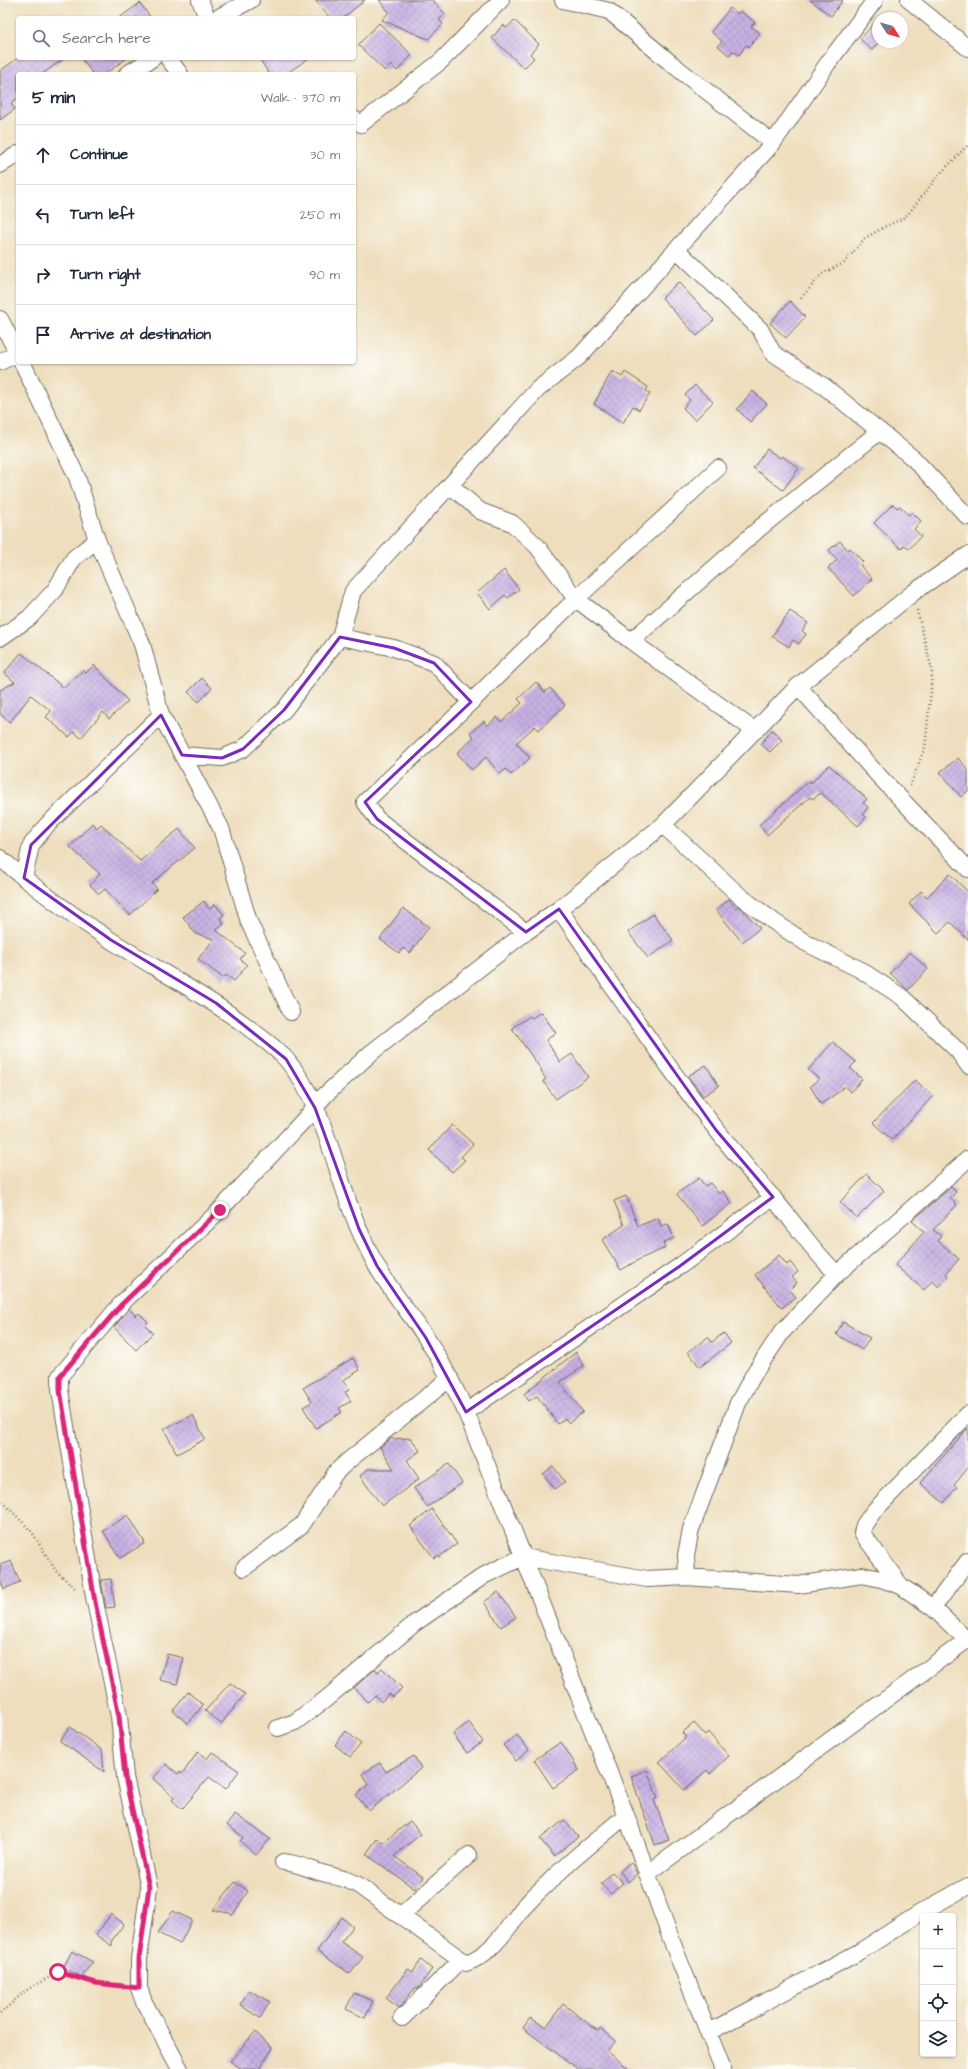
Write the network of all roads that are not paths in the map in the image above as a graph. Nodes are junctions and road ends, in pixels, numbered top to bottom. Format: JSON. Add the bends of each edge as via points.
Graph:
{"nodes":[{"id":1,"x":200,"y":0,"type":"edge"},
{"id":2,"x":251,"y":0,"type":"edge"},
{"id":3,"x":501,"y":0,"type":"edge"},
{"id":4,"x":563,"y":0,"type":"edge"},
{"id":5,"x":874,"y":0,"type":"edge"},
{"id":6,"x":909,"y":0,"type":"edge"},
{"id":7,"x":206,"y":16,"type":"edge"},
{"id":8,"x":220,"y":16,"type":"edge"},
{"id":9,"x":968,"y":48,"type":"edge"},
{"id":10,"x":150,"y":60,"type":"edge"},
{"id":11,"x":170,"y":60,"type":"edge"},
{"id":12,"x":130,"y":72,"type":"edge"},
{"id":13,"x":178,"y":72,"type":"edge"},
{"id":14,"x":356,"y":120,"type":"edge"},
{"id":15,"x":773,"y":143,"type":"junction"},
{"id":16,"x":16,"y":155,"type":"edge"},
{"id":17,"x":0,"y":165,"type":"edge"},
{"id":18,"x":676,"y":249,"type":"junction"},
{"id":19,"x":0,"y":320,"type":"edge"},
{"id":20,"x":16,"y":350,"type":"edge"},
{"id":21,"x":16,"y":357,"type":"edge"},
{"id":22,"x":0,"y":362,"type":"edge"},
{"id":23,"x":23,"y":364,"type":"edge"},
{"id":24,"x":880,"y":431,"type":"junction"},
{"id":25,"x":718,"y":468,"type":"dead end"},
{"id":26,"x":450,"y":485,"type":"junction"},
{"id":27,"x":968,"y":518,"type":"edge"},
{"id":28,"x":97,"y":540,"type":"junction"},
{"id":29,"x":968,"y":555,"type":"edge"},
{"id":30,"x":576,"y":599,"type":"junction"},
{"id":31,"x":340,"y":637,"type":"junction"},
{"id":32,"x":0,"y":638,"type":"edge"},
{"id":33,"x":631,"y":641,"type":"junction"},
{"id":34,"x":798,"y":686,"type":"junction"},
{"id":35,"x":470,"y":702,"type":"junction"},
{"id":36,"x":161,"y":715,"type":"junction"},
{"id":37,"x":755,"y":731,"type":"junction"},
{"id":38,"x":182,"y":755,"type":"junction"},
{"id":39,"x":663,"y":825,"type":"junction"},
{"id":40,"x":0,"y":858,"type":"edge"},
{"id":41,"x":968,"y":869,"type":"edge"},
{"id":42,"x":24,"y":878,"type":"junction"},
{"id":43,"x":559,"y":909,"type":"junction"},
{"id":44,"x":526,"y":932,"type":"junction"},
{"id":45,"x":291,"y":1012,"type":"dead end"},
{"id":46,"x":968,"y":1065,"type":"edge"},
{"id":47,"x":316,"y":1108,"type":"junction"},
{"id":48,"x":968,"y":1159,"type":"edge"},
{"id":49,"x":773,"y":1197,"type":"junction"},
{"id":50,"x":837,"y":1274,"type":"junction"},
{"id":51,"x":450,"y":1378,"type":"junction"},
{"id":52,"x":466,"y":1412,"type":"junction"},
{"id":53,"x":968,"y":1414,"type":"edge"},
{"id":54,"x":523,"y":1557,"type":"junction"},
{"id":55,"x":968,"y":1560,"type":"edge"},
{"id":56,"x":244,"y":1568,"type":"dead end"},
{"id":57,"x":687,"y":1577,"type":"junction"},
{"id":58,"x":901,"y":1586,"type":"junction"},
{"id":59,"x":933,"y":1608,"type":"junction"},
{"id":60,"x":968,"y":1641,"type":"edge"},
{"id":61,"x":278,"y":1728,"type":"dead end"},
{"id":62,"x":626,"y":1815,"type":"junction"},
{"id":63,"x":469,"y":1855,"type":"dead end"},
{"id":64,"x":283,"y":1862,"type":"dead end"},
{"id":65,"x":647,"y":1874,"type":"junction"},
{"id":66,"x":968,"y":1886,"type":"edge"},
{"id":67,"x":400,"y":1916,"type":"junction"},
{"id":68,"x":461,"y":1960,"type":"junction"},
{"id":69,"x":402,"y":2018,"type":"dead end"},
{"id":70,"x":709,"y":2032,"type":"junction"},
{"id":71,"x":168,"y":2046,"type":"junction"},
{"id":72,"x":170,"y":2069,"type":"edge"},
{"id":73,"x":180,"y":2069,"type":"edge"},
{"id":74,"x":723,"y":2069,"type":"edge"}],
"edges":[{"from":1,"to":7,"type":"street"},
{"from":2,"to":8,"type":"street"},
{"from":3,"to":14,"type":"street","via":[[441,61],[361,124]]},
{"from":4,"to":15,"type":"street","via":[[609,11]]},
{"from":5,"to":15,"type":"street"},
{"from":6,"to":9,"type":"street"},
{"from":10,"to":12,"type":"street"},
{"from":11,"to":13,"type":"street"},
{"from":15,"to":18,"type":"street"},
{"from":16,"to":17,"type":"street"},
{"from":18,"to":24,"type":"street","via":[[760,329],[773,353],[826,387]]},
{"from":18,"to":26,"type":"street","via":[[579,357],[538,389]]},
{"from":19,"to":20,"type":"street"},
{"from":21,"to":22,"type":"street"},
{"from":23,"to":28,"type":"street","via":[[77,477]]},
{"from":24,"to":27,"type":"street","via":[[914,459]]},
{"from":24,"to":33,"type":"street","via":[[761,527]]},
{"from":25,"to":30,"type":"street"},
{"from":26,"to":30,"type":"street","via":[[480,511],[512,523],[537,546]]},
{"from":26,"to":31,"type":"street","via":[[353,591]]},
{"from":28,"to":32,"type":"street","via":[[74,558],[55,590],[29,618]]},
{"from":28,"to":36,"type":"street","via":[[142,644]]},
{"from":29,"to":34,"type":"street","via":[[914,592]]},
{"from":30,"to":33,"type":"street"},
{"from":30,"to":35,"type":"street"},
{"from":31,"to":35,"type":"street","via":[[394,648],[434,663]]},
{"from":31,"to":38,"type":"street","via":[[284,710],[243,749],[222,758]]},
{"from":33,"to":37,"type":"street"},
{"from":34,"to":37,"type":"street"},
{"from":34,"to":41,"type":"street"},
{"from":35,"to":44,"type":"street","via":[[365,802],[377,819]]},
{"from":36,"to":38,"type":"street"},
{"from":36,"to":42,"type":"street","via":[[47,825],[31,845]]},
{"from":37,"to":39,"type":"street"},
{"from":38,"to":45,"type":"street","via":[[221,828],[249,922]]},
{"from":39,"to":43,"type":"street"},
{"from":39,"to":46,"type":"street","via":[[740,896],[773,921],[806,943],[859,969],[902,997],[958,1051]]},
{"from":40,"to":42,"type":"street"},
{"from":42,"to":47,"type":"street","via":[[111,940],[216,1003],[269,1043],[286,1059]]},
{"from":43,"to":44,"type":"street"},
{"from":43,"to":49,"type":"street","via":[[716,1130],[755,1179]]},
{"from":44,"to":47,"type":"street","via":[[372,1052],[324,1096]]},
{"from":47,"to":51,"type":"street","via":[[359,1230],[377,1266]]},
{"from":47,"to":71,"type":"street","via":[[220,1210],[122,1304],[60,1376],[60,1390],[95,1602],[119,1716],[126,1784],[149,1887],[139,1959],[139,1988]]},
{"from":48,"to":50,"type":"street"},
{"from":49,"to":50,"type":"street","via":[[808,1244]]},
{"from":49,"to":52,"type":"street","via":[[680,1266]]},
{"from":50,"to":57,"type":"street","via":[[782,1332],[738,1403],[691,1529],[686,1555]]},
{"from":51,"to":52,"type":"street"},
{"from":51,"to":56,"type":"street","via":[[336,1472],[302,1525]]},
{"from":52,"to":54,"type":"street"},
{"from":53,"to":58,"type":"street","via":[[873,1512],[864,1525],[862,1533]]},
{"from":54,"to":57,"type":"street","via":[[647,1579]]},
{"from":54,"to":61,"type":"street","via":[[486,1575],[415,1623],[326,1699],[295,1722]]},
{"from":54,"to":62,"type":"street"},
{"from":55,"to":59,"type":"street"},
{"from":57,"to":58,"type":"street","via":[[798,1584],[862,1575]]},
{"from":58,"to":59,"type":"street"},
{"from":59,"to":60,"type":"street"},
{"from":60,"to":65,"type":"street"},
{"from":62,"to":65,"type":"street"},
{"from":62,"to":68,"type":"street","via":[[547,1883],[487,1950],[474,1960],[466,1963]]},
{"from":63,"to":67,"type":"street"},
{"from":64,"to":67,"type":"street","via":[[298,1863],[317,1872],[350,1880]]},
{"from":65,"to":70,"type":"street"},
{"from":66,"to":70,"type":"street","via":[[860,1952]]},
{"from":67,"to":68,"type":"street"},
{"from":68,"to":69,"type":"street"},
{"from":70,"to":74,"type":"street"},
{"from":71,"to":72,"type":"street"},
{"from":71,"to":73,"type":"street"}]}
